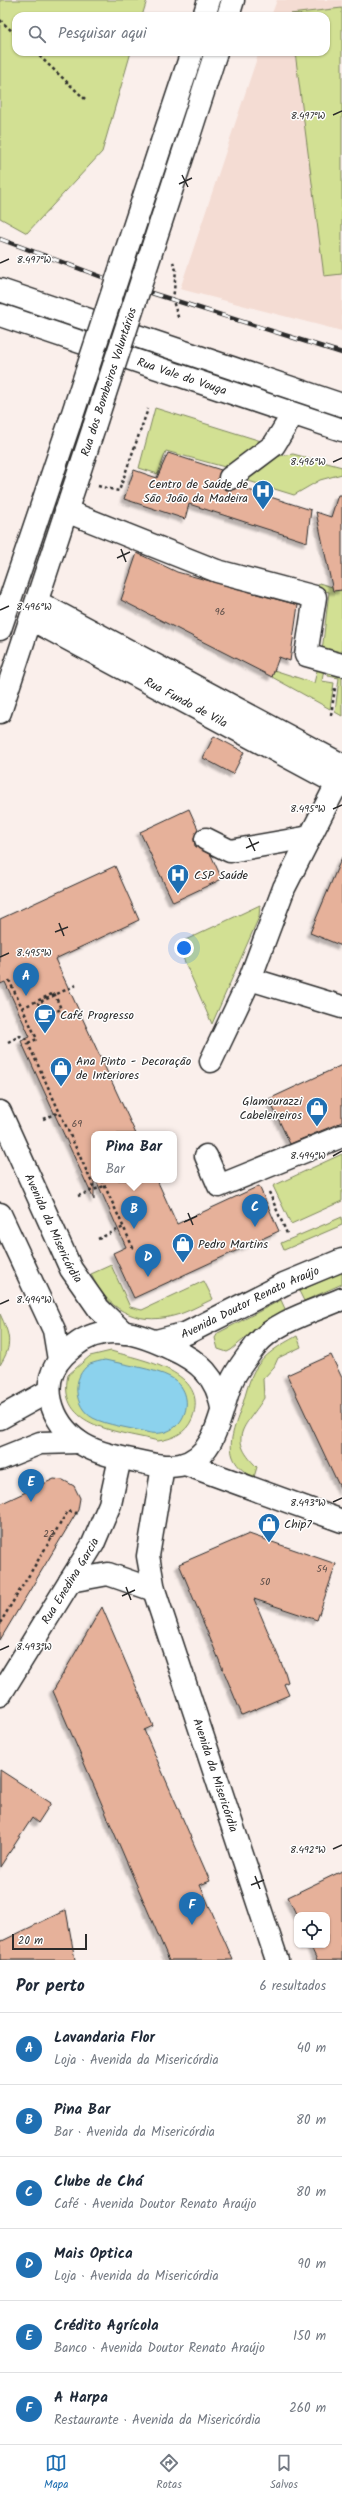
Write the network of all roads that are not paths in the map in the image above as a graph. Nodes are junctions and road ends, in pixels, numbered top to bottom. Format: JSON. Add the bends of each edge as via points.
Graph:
{"nodes":[{"id":1,"x":209,"y":0,"type":"edge"},
{"id":2,"x":233,"y":0,"type":"edge"},
{"id":3,"x":205,"y":12,"type":"edge"},
{"id":4,"x":229,"y":12,"type":"edge"},
{"id":5,"x":191,"y":56,"type":"edge"},
{"id":6,"x":215,"y":56,"type":"edge"},
{"id":7,"x":0,"y":290,"type":"edge"},
{"id":8,"x":0,"y":315,"type":"edge"},
{"id":9,"x":342,"y":405,"type":"edge"},
{"id":10,"x":293,"y":414,"type":"junction"},
{"id":11,"x":342,"y":430,"type":"edge"},
{"id":12,"x":230,"y":478,"type":"dead end"},
{"id":13,"x":66,"y":511,"type":"junction"},
{"id":14,"x":8,"y":584,"type":"edge"},
{"id":15,"x":34,"y":611,"type":"junction"},
{"id":16,"x":0,"y":629,"type":"edge"},
{"id":17,"x":342,"y":665,"type":"edge"},
{"id":18,"x":0,"y":712,"type":"edge"},
{"id":19,"x":341,"y":777,"type":"edge"},
{"id":20,"x":310,"y":837,"type":"junction"},
{"id":21,"x":206,"y":839,"type":"dead end"},
{"id":22,"x":250,"y":979,"type":"junction"},
{"id":23,"x":342,"y":1007,"type":"edge"},
{"id":24,"x":211,"y":1061,"type":"dead end"},
{"id":25,"x":0,"y":1112,"type":"edge"},
{"id":26,"x":342,"y":1136,"type":"edge"},
{"id":27,"x":206,"y":1156,"type":"dead end"},
{"id":28,"x":0,"y":1214,"type":"edge"},
{"id":29,"x":342,"y":1260,"type":"edge"},
{"id":30,"x":342,"y":1299,"type":"edge"},
{"id":31,"x":124,"y":1333,"type":"junction"},
{"id":32,"x":156,"y":1341,"type":"junction"},
{"id":33,"x":59,"y":1360,"type":"junction"},
{"id":34,"x":49,"y":1391,"type":"junction"},
{"id":35,"x":222,"y":1408,"type":"junction"},
{"id":36,"x":0,"y":1418,"type":"edge"},
{"id":37,"x":80,"y":1442,"type":"junction"},
{"id":38,"x":120,"y":1458,"type":"junction"},
{"id":39,"x":0,"y":1459,"type":"edge"},
{"id":40,"x":185,"y":1464,"type":"junction"},
{"id":41,"x":163,"y":1466,"type":"junction"},
{"id":42,"x":342,"y":1521,"type":"edge"},
{"id":43,"x":70,"y":1580,"type":"junction"},
{"id":44,"x":154,"y":1590,"type":"junction"},
{"id":45,"x":0,"y":1695,"type":"edge"},
{"id":46,"x":277,"y":1960,"type":"edge"}],
"edges":[{"from":1,"to":3,"type":"street"},
{"from":2,"to":4,"type":"street"},
{"from":5,"to":14,"type":"street","name":"Rua dos Bombeiros Voluntários","bridge":true,"via":[[70,422]]},
{"from":6,"to":13,"type":"street","name":"Rua dos Bombeiros Voluntários","bridge":true},
{"from":7,"to":9,"type":"street","name":"Rua Vale do Vouga"},
{"from":8,"to":10,"type":"street","name":"Rua Vale do Vouga"},
{"from":10,"to":11,"type":"street","name":"Rua Vale do Vouga"},
{"from":10,"to":12,"type":"street","via":[[274,445]]},
{"from":13,"to":15,"type":"street","name":"Rua dos Bombeiros Voluntários"},
{"from":13,"to":17,"type":"street","via":[[217,571],[315,597],[306,655]]},
{"from":14,"to":16,"type":"street","name":"Rua dos Bombeiros Voluntários"},
{"from":15,"to":18,"type":"street","name":"Rua dos Bombeiros Voluntários"},
{"from":15,"to":19,"type":"street","name":"Rua Fundo de Vila"},
{"from":19,"to":20,"type":"street"},
{"from":20,"to":21,"type":"street","via":[[230,851]]},
{"from":20,"to":22,"type":"street","via":[[284,888]]},
{"from":22,"to":23,"type":"street"},
{"from":22,"to":24,"type":"street"},
{"from":25,"to":31,"type":"street","name":"Avenida da Misericórdia","via":[[72,1269],[99,1309]]},
{"from":26,"to":27,"type":"street","via":[[219,1186]]},
{"from":28,"to":33,"type":"street","via":[[54,1330]]},
{"from":29,"to":32,"type":"street","name":"Avenida Doutor Renato Araújo","via":[[284,1284],[188,1333]]},
{"from":30,"to":35,"type":"street","name":"Avenida Doutor Renato Araújo","via":[[282,1325],[257,1344],[231,1381]]},
{"from":31,"to":32,"type":"street","name":"Avenida Doutor Renato Araújo"},
{"from":31,"to":33,"type":"street","name":"Avenida Doutor Renato Araújo","via":[[92,1336],[75,1344]]},
{"from":32,"to":35,"type":"street","name":"Avenida Doutor Renato Araújo","via":[[205,1369],[216,1386]]},
{"from":33,"to":34,"type":"street","name":"Avenida Doutor Renato Araújo"},
{"from":34,"to":36,"type":"street"},
{"from":34,"to":37,"type":"street","name":"Avenida Doutor Renato Araújo","via":[[56,1415]]},
{"from":35,"to":40,"type":"street","name":"Avenida Doutor Renato Araújo","via":[[218,1426],[208,1444]]},
{"from":37,"to":38,"type":"street","name":"Avenida Doutor Renato Araújo"},
{"from":37,"to":39,"type":"street","name":"Avenida Doutor Renato Araújo","via":[[40,1443]]},
{"from":38,"to":41,"type":"street","name":"Avenida Doutor Renato Araújo"},
{"from":38,"to":43,"type":"street","name":"Rua Enedina Garcia","via":[[110,1504],[93,1544]]},
{"from":40,"to":41,"type":"street","name":"Avenida Doutor Renato Araújo"},
{"from":40,"to":42,"type":"street"},
{"from":41,"to":44,"type":"street","name":"Avenida da Misericórdia","via":[[148,1556]]},
{"from":43,"to":44,"type":"street","via":[[108,1574]]},
{"from":43,"to":45,"type":"street","name":"Rua Enedina Garcia"},
{"from":44,"to":46,"type":"street","name":"Avenida da Misericórdia"}]}
